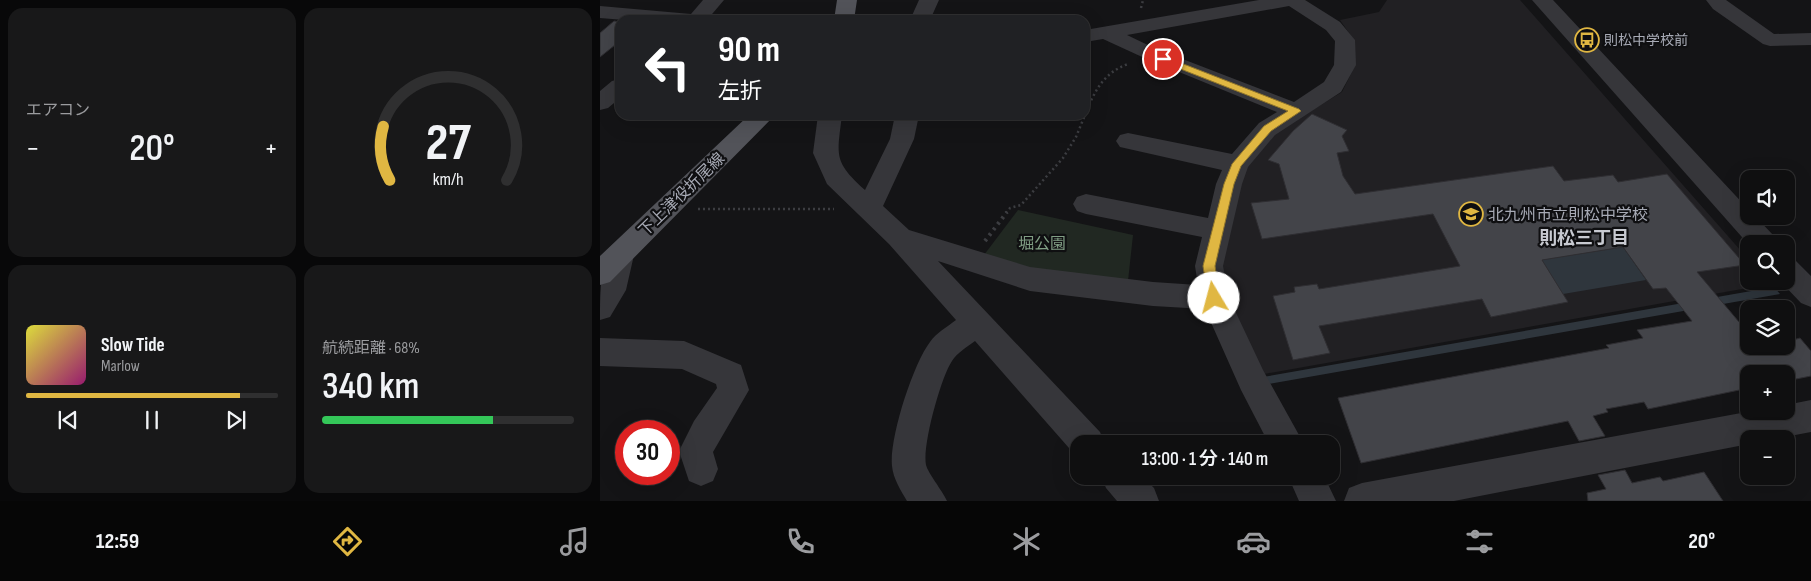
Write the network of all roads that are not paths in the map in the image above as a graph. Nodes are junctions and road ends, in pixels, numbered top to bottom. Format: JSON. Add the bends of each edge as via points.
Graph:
{"nodes":[{"id":1,"x":692,"y":0,"type":"edge"},
{"id":2,"x":714,"y":0,"type":"edge"},
{"id":3,"x":847,"y":0,"type":"edge"},
{"id":4,"x":929,"y":0,"type":"edge"},
{"id":5,"x":1292,"y":0,"type":"edge"},
{"id":6,"x":1542,"y":0,"type":"edge"},
{"id":7,"x":1716,"y":0,"type":"edge"},
{"id":8,"x":600,"y":12,"type":"edge"},
{"id":9,"x":636,"y":15,"type":"edge"},
{"id":10,"x":686,"y":15,"type":"edge"},
{"id":11,"x":690,"y":15,"type":"edge"},
{"id":12,"x":845,"y":15,"type":"edge"},
{"id":13,"x":922,"y":15,"type":"edge"},
{"id":14,"x":1107,"y":33,"type":"junction"},
{"id":15,"x":1090,"y":35,"type":"edge"},
{"id":16,"x":1811,"y":39,"type":"edge"},
{"id":17,"x":615,"y":69,"type":"edge"},
{"id":18,"x":600,"y":81,"type":"edge"},
{"id":19,"x":615,"y":90,"type":"edge"},
{"id":20,"x":600,"y":103,"type":"edge"},
{"id":21,"x":1296,"y":111,"type":"junction"},
{"id":22,"x":759,"y":120,"type":"edge"},
{"id":23,"x":829,"y":120,"type":"edge"},
{"id":24,"x":906,"y":120,"type":"edge"},
{"id":25,"x":1128,"y":141,"type":"dead end"},
{"id":26,"x":1237,"y":164,"type":"junction"},
{"id":27,"x":1086,"y":204,"type":"dead end"},
{"id":28,"x":868,"y":208,"type":"junction"},
{"id":29,"x":1217,"y":230,"type":"junction"},
{"id":30,"x":1756,"y":235,"type":"edge"},
{"id":31,"x":899,"y":237,"type":"junction"},
{"id":32,"x":620,"y":255,"type":"junction"},
{"id":33,"x":600,"y":274,"type":"edge"},
{"id":34,"x":1795,"y":278,"type":"edge"},
{"id":35,"x":1811,"y":295,"type":"edge"},
{"id":36,"x":1214,"y":298,"type":"junction"},
{"id":37,"x":600,"y":308,"type":"edge"},
{"id":38,"x":976,"y":322,"type":"junction"},
{"id":39,"x":600,"y":352,"type":"edge"},
{"id":40,"x":1811,"y":416,"type":"edge"},
{"id":41,"x":1080,"y":435,"type":"edge"},
{"id":42,"x":1282,"y":435,"type":"edge"},
{"id":43,"x":700,"y":469,"type":"dead end"},
{"id":44,"x":1310,"y":485,"type":"edge"},
{"id":45,"x":929,"y":501,"type":"edge"},
{"id":46,"x":1318,"y":501,"type":"edge"},
{"id":47,"x":1362,"y":501,"type":"edge"}],
"edges":[{"from":1,"to":10,"type":"street"},
{"from":2,"to":11,"type":"street"},
{"from":3,"to":12,"type":"main road"},
{"from":4,"to":13,"type":"street"},
{"from":5,"to":14,"type":"street"},
{"from":5,"to":21,"type":"street","via":[[1333,26],[1345,40],[1345,65],[1333,87]]},
{"from":6,"to":30,"type":"street"},
{"from":7,"to":16,"type":"street","via":[[1770,40]]},
{"from":8,"to":9,"type":"street"},
{"from":14,"to":15,"type":"street"},
{"from":14,"to":21,"type":"street"},
{"from":17,"to":18,"type":"street"},
{"from":19,"to":20,"type":"street"},
{"from":21,"to":26,"type":"street","via":[[1268,129]]},
{"from":22,"to":32,"type":"main road","name":"下上津役折尾線"},
{"from":23,"to":28,"type":"street","via":[[825,152],[836,178]]},
{"from":24,"to":28,"type":"street","via":[[902,139]]},
{"from":25,"to":26,"type":"street"},
{"from":26,"to":29,"type":"street"},
{"from":27,"to":29,"type":"street"},
{"from":28,"to":31,"type":"street"},
{"from":29,"to":36,"type":"street","via":[[1209,266]]},
{"from":31,"to":36,"type":"street","via":[[1030,279]]},
{"from":31,"to":38,"type":"street"},
{"from":32,"to":33,"type":"main road","name":"下上津役折尾線"},
{"from":32,"to":37,"type":"street","via":[[612,290]]},
{"from":34,"to":35,"type":"street"},
{"from":36,"to":42,"type":"street"},
{"from":38,"to":41,"type":"street"},
{"from":38,"to":45,"type":"street","via":[[940,352],[930,372],[909,446],[909,469]]},
{"from":39,"to":43,"type":"street","via":[[684,355],[730,375],[733,390],[696,451]]},
{"from":40,"to":47,"type":"street"},
{"from":44,"to":46,"type":"street"}]}
